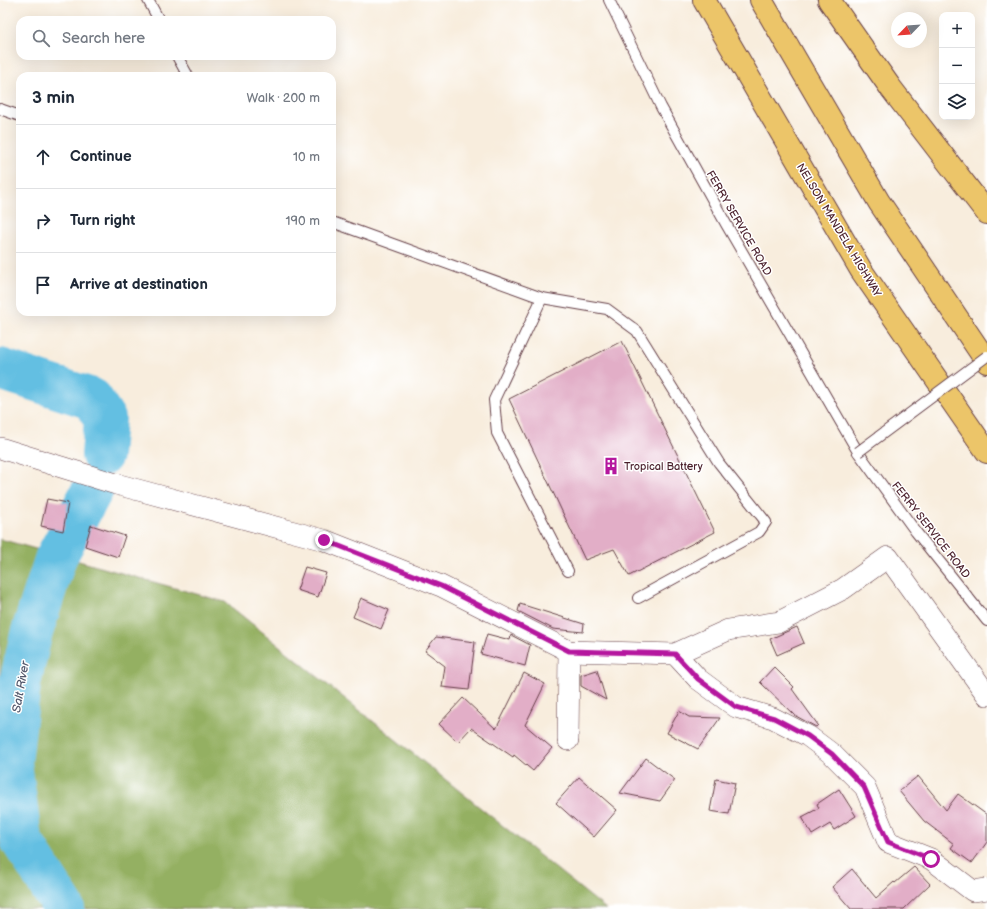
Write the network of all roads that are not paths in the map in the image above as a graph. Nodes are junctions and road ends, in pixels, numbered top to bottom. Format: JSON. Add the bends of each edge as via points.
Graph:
{"nodes":[{"id":1,"x":148,"y":0,"type":"edge"},
{"id":2,"x":609,"y":0,"type":"edge"},
{"id":3,"x":704,"y":0,"type":"edge"},
{"id":4,"x":760,"y":0,"type":"edge"},
{"id":5,"x":829,"y":0,"type":"edge"},
{"id":6,"x":157,"y":16,"type":"edge"},
{"id":7,"x":180,"y":60,"type":"edge"},
{"id":8,"x":186,"y":72,"type":"edge"},
{"id":9,"x":0,"y":109,"type":"edge"},
{"id":10,"x":16,"y":115,"type":"edge"},
{"id":11,"x":987,"y":213,"type":"edge"},
{"id":12,"x":336,"y":223,"type":"edge"},
{"id":13,"x":542,"y":298,"type":"junction"},
{"id":14,"x":987,"y":356,"type":"edge"},
{"id":15,"x":987,"y":362,"type":"edge"},
{"id":16,"x":0,"y":448,"type":"edge"},
{"id":17,"x":858,"y":452,"type":"junction"},
{"id":18,"x":987,"y":452,"type":"edge"},
{"id":19,"x":568,"y":571,"type":"dead end"},
{"id":20,"x":638,"y":598,"type":"dead end"},
{"id":21,"x":987,"y":620,"type":"edge"},
{"id":22,"x":569,"y":651,"type":"junction"},
{"id":23,"x":675,"y":654,"type":"junction"},
{"id":24,"x":987,"y":695,"type":"edge"},
{"id":25,"x":568,"y":740,"type":"dead end"},
{"id":26,"x":987,"y":890,"type":"edge"}],
"edges":[{"from":1,"to":6,"type":"lane"},
{"from":2,"to":17,"type":"lane","name":"FERRY SERVICE ROAD","via":[[661,107]]},
{"from":3,"to":18,"type":"highway","name":"NELSON MANDELA HIGHWAY","via":[[861,270]]},
{"from":4,"to":15,"type":"highway","via":[[879,202]]},
{"from":5,"to":11,"type":"highway","via":[[890,87]]},
{"from":7,"to":8,"type":"lane"},
{"from":9,"to":10,"type":"lane"},
{"from":12,"to":13,"type":"lane"},
{"from":13,"to":19,"type":"lane","via":[[500,384],[494,407],[497,433]]},
{"from":13,"to":20,"type":"lane","via":[[607,309],[637,331],[719,463],[766,522],[759,532]]},
{"from":14,"to":17,"type":"lane","bridge":true},
{"from":16,"to":22,"type":"street","via":[[116,484],[324,540],[441,586]]},
{"from":17,"to":21,"type":"lane","name":"FERRY SERVICE ROAD","via":[[916,532]]},
{"from":22,"to":23,"type":"street"},
{"from":22,"to":25,"type":"street"},
{"from":23,"to":24,"type":"street","via":[[728,630],[779,622],[843,589],[888,557]]},
{"from":23,"to":26,"type":"street","via":[[698,679],[736,707],[774,718],[808,736],[832,754],[864,787],[888,842],[931,859],[973,890]]}]}
